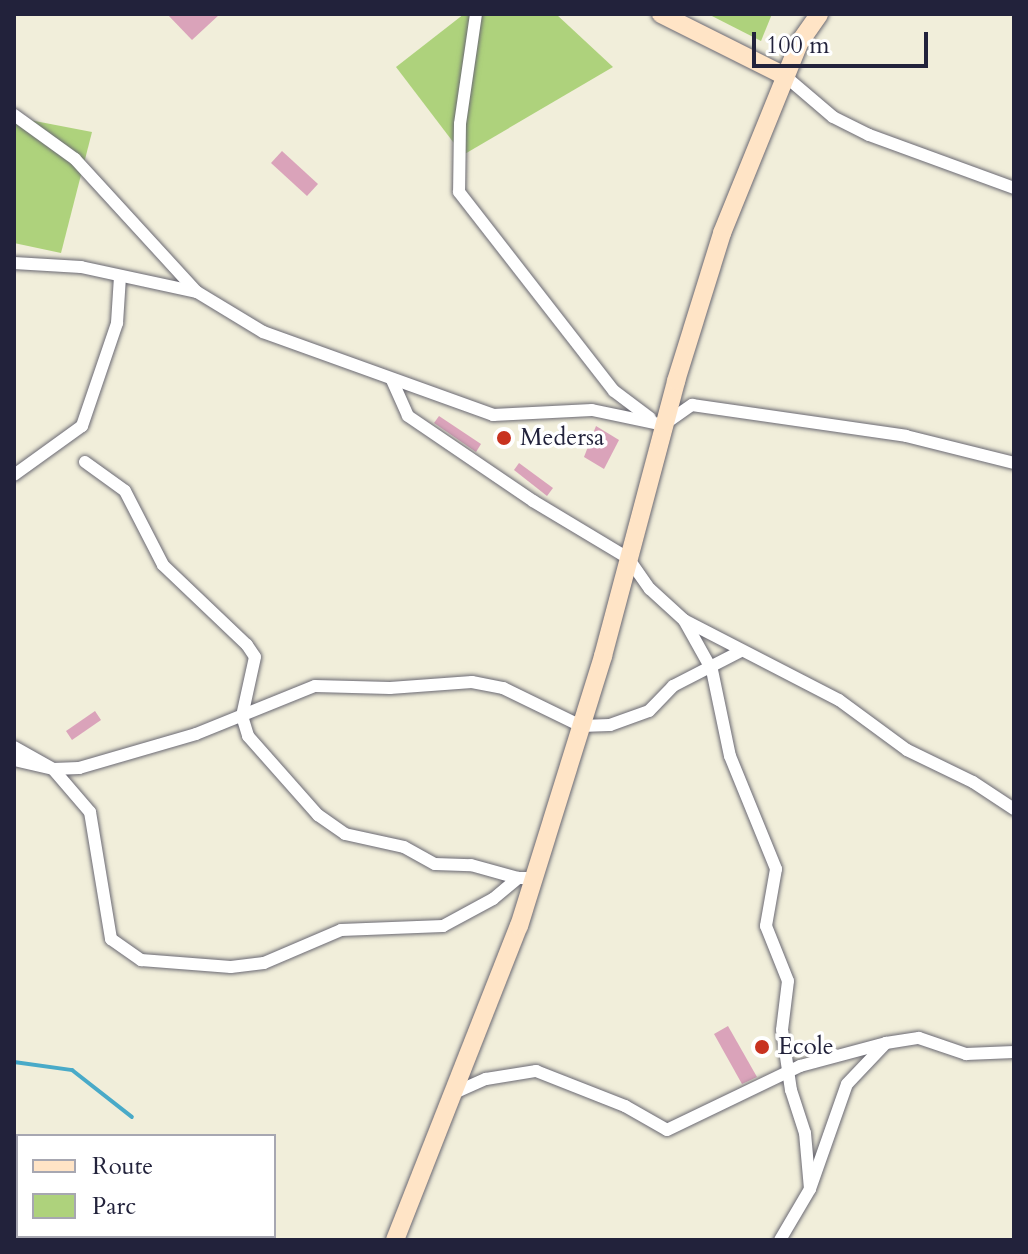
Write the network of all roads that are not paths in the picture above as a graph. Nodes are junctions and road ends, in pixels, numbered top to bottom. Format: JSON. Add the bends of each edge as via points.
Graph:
{"nodes":[{"id":1,"x":476,"y":14,"type":"edge"},
{"id":2,"x":661,"y":14,"type":"edge"},
{"id":3,"x":819,"y":14,"type":"edge"},
{"id":4,"x":785,"y":76,"type":"junction"},
{"id":5,"x":14,"y":115,"type":"edge"},
{"id":6,"x":1014,"y":188,"type":"edge"},
{"id":7,"x":14,"y":263,"type":"edge"},
{"id":8,"x":120,"y":277,"type":"junction"},
{"id":9,"x":197,"y":292,"type":"junction"},
{"id":10,"x":392,"y":380,"type":"junction"},
{"id":11,"x":664,"y":425,"type":"junction"},
{"id":12,"x":85,"y":462,"type":"dead end"},
{"id":13,"x":1014,"y":463,"type":"edge"},
{"id":14,"x":14,"y":475,"type":"edge"},
{"id":15,"x":628,"y":558,"type":"junction"},
{"id":16,"x":684,"y":620,"type":"junction"},
{"id":17,"x":741,"y":651,"type":"junction"},
{"id":18,"x":708,"y":664,"type":"junction"},
{"id":19,"x":242,"y":716,"type":"junction"},
{"id":20,"x":581,"y":726,"type":"junction"},
{"id":21,"x":14,"y":747,"type":"edge"},
{"id":22,"x":14,"y":760,"type":"edge"},
{"id":23,"x":53,"y":769,"type":"junction"},
{"id":24,"x":1014,"y":809,"type":"edge"},
{"id":25,"x":526,"y":878,"type":"junction"},
{"id":26,"x":886,"y":1043,"type":"junction"},
{"id":27,"x":1014,"y":1052,"type":"edge"},
{"id":28,"x":787,"y":1072,"type":"junction"},
{"id":29,"x":454,"y":1093,"type":"junction"},
{"id":30,"x":810,"y":1189,"type":"junction"},
{"id":31,"x":395,"y":1240,"type":"edge"},
{"id":32,"x":780,"y":1240,"type":"edge"}],
"edges":[{"from":1,"to":11,"type":"street","via":[[460,124],[459,192],[614,391]]},
{"from":2,"to":4,"type":"street"},
{"from":3,"to":4,"type":"street"},
{"from":4,"to":6,"type":"street","via":[[833,117],[869,135]]},
{"from":4,"to":11,"type":"street","via":[[722,233]]},
{"from":5,"to":9,"type":"street","via":[[75,159]]},
{"from":7,"to":8,"type":"street","via":[[81,267]]},
{"from":8,"to":9,"type":"street"},
{"from":8,"to":14,"type":"street","via":[[117,323],[82,426]]},
{"from":9,"to":10,"type":"street","via":[[263,332]]},
{"from":10,"to":11,"type":"street","via":[[493,415],[592,410]]},
{"from":10,"to":15,"type":"street","via":[[408,416]]},
{"from":11,"to":13,"type":"street","via":[[692,405],[906,436]]},
{"from":11,"to":15,"type":"street"},
{"from":12,"to":19,"type":"street","via":[[125,491],[163,565],[255,657]]},
{"from":15,"to":16,"type":"street","via":[[650,589]]},
{"from":15,"to":20,"type":"street"},
{"from":16,"to":17,"type":"street"},
{"from":16,"to":18,"type":"street"},
{"from":17,"to":18,"type":"street"},
{"from":17,"to":24,"type":"street","via":[[839,700],[907,750]]},
{"from":18,"to":20,"type":"street","via":[[673,686],[649,711],[610,725]]},
{"from":18,"to":28,"type":"street","via":[[730,756],[776,869],[766,926],[788,981],[782,1030]]},
{"from":19,"to":20,"type":"street","via":[[315,686],[472,682],[503,688]]},
{"from":19,"to":23,"type":"street","via":[[79,768]]},
{"from":19,"to":25,"type":"street","via":[[248,736],[318,815],[345,834],[404,847],[435,864],[471,865]]},
{"from":20,"to":25,"type":"street"},
{"from":21,"to":23,"type":"street"},
{"from":22,"to":23,"type":"street"},
{"from":23,"to":25,"type":"street","via":[[94,819],[111,939],[141,960],[231,967],[264,963],[341,930],[443,926]]},
{"from":25,"to":29,"type":"street"},
{"from":26,"to":27,"type":"street","via":[[919,1038],[984,1056]]},
{"from":26,"to":28,"type":"street"},
{"from":26,"to":30,"type":"street","via":[[847,1084]]},
{"from":28,"to":29,"type":"street","via":[[667,1130],[625,1106],[536,1071],[486,1079]]},
{"from":28,"to":30,"type":"street","via":[[805,1133]]},
{"from":29,"to":31,"type":"street"},
{"from":30,"to":32,"type":"street"}]}
